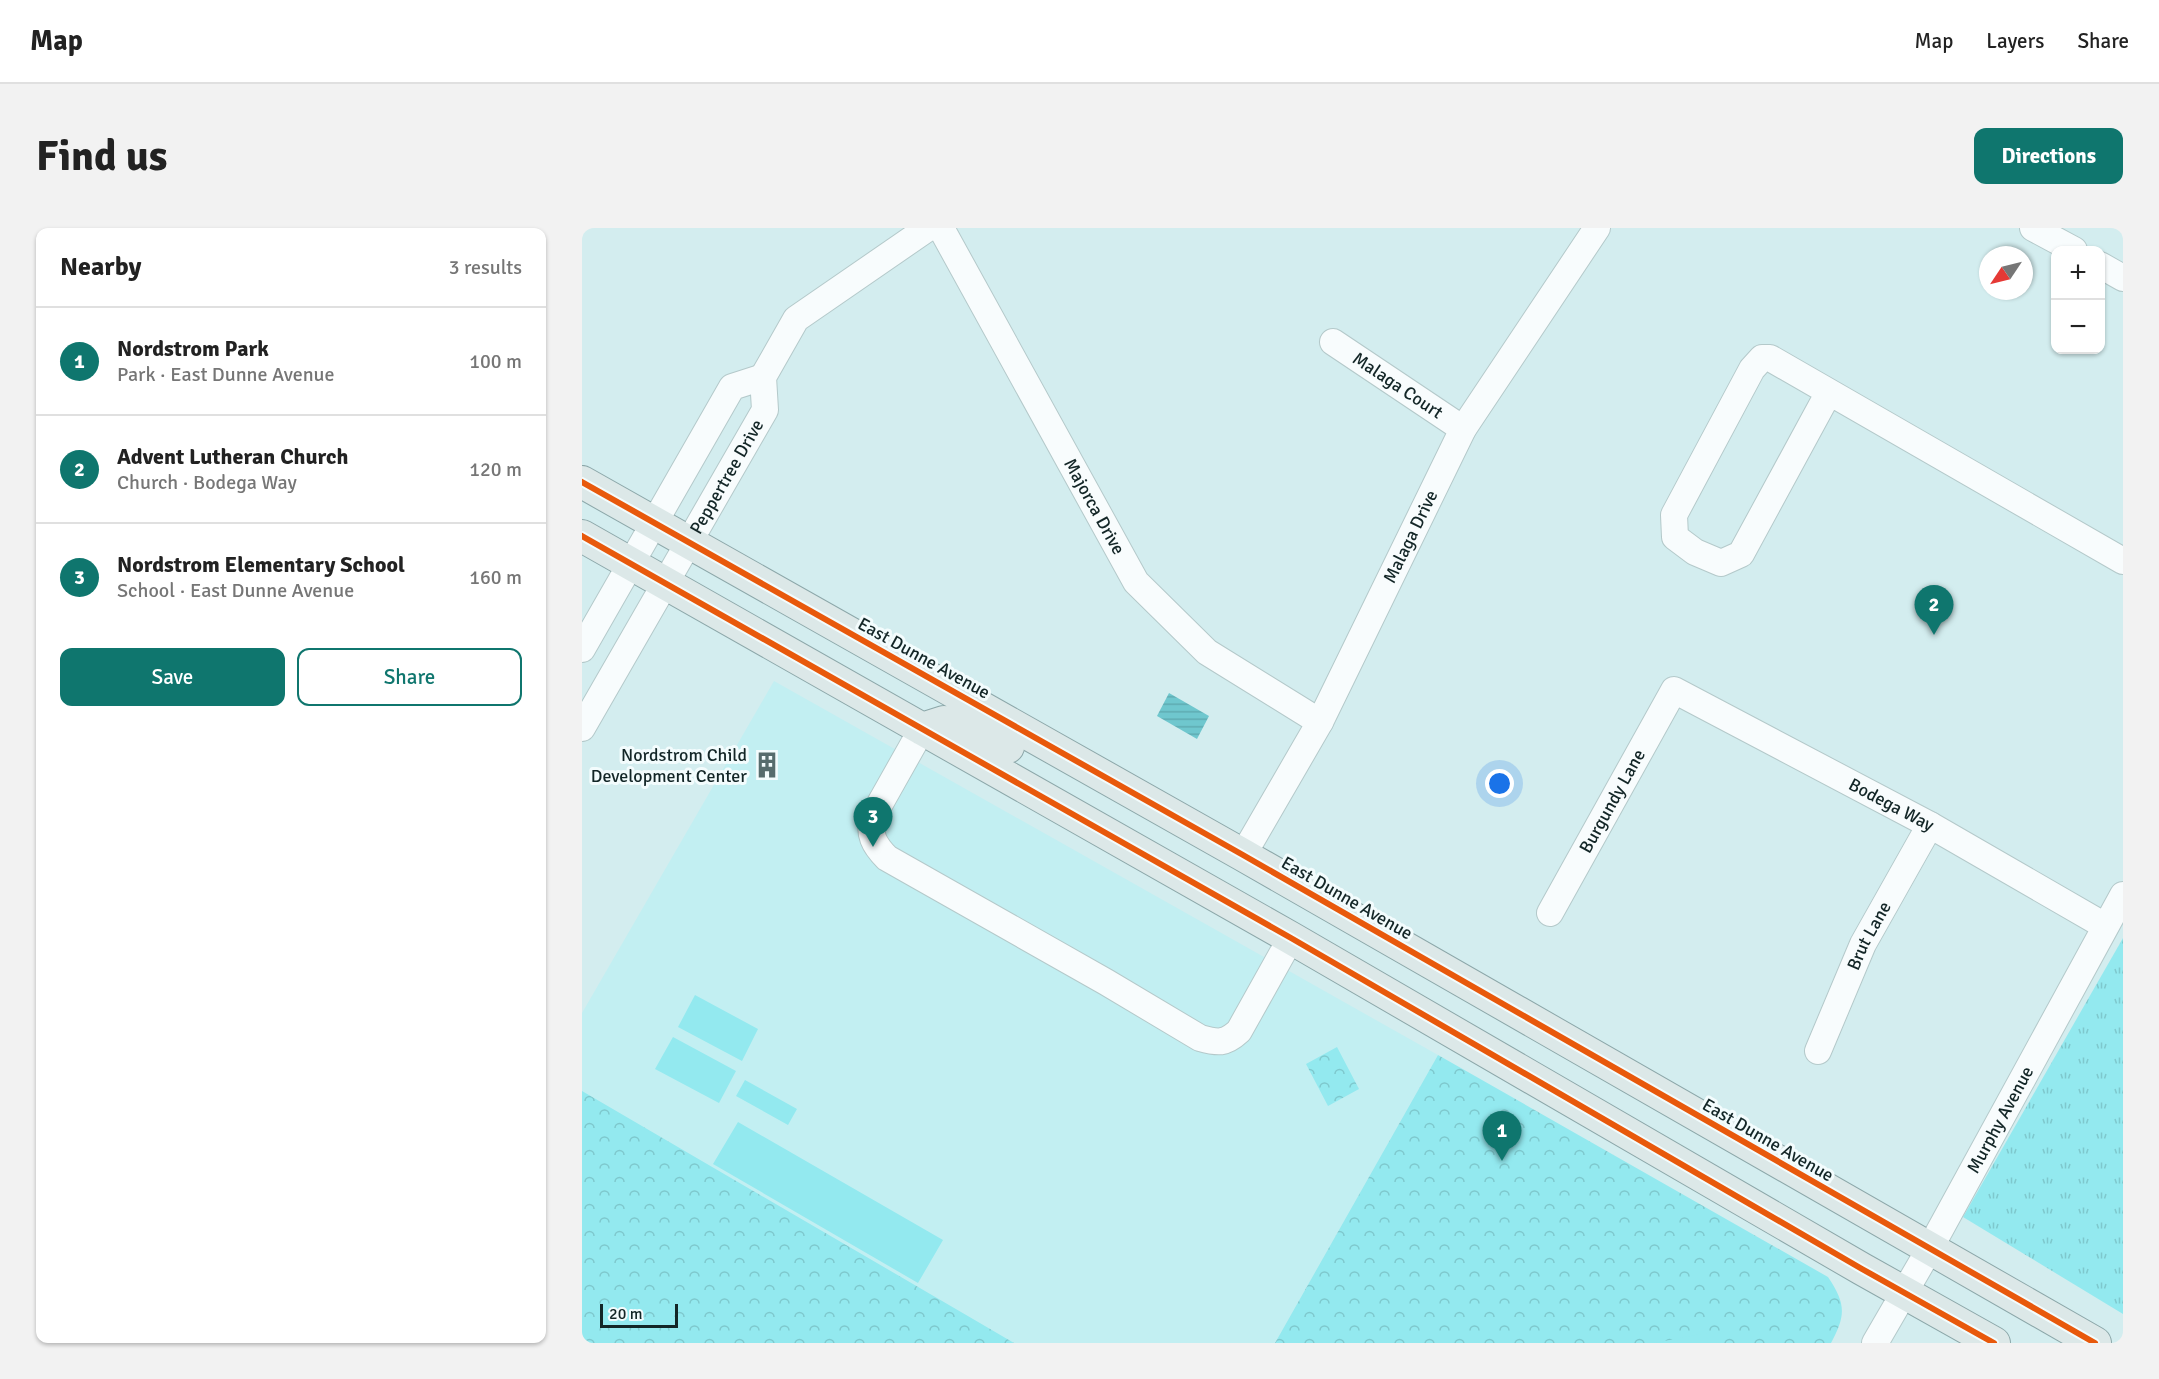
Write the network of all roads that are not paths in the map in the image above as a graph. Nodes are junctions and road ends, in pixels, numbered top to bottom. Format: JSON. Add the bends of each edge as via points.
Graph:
{"nodes":[{"id":1,"x":928,"y":228,"type":"edge"},
{"id":2,"x":941,"y":228,"type":"edge"},
{"id":3,"x":1597,"y":228,"type":"edge"},
{"id":4,"x":2033,"y":228,"type":"edge"},
{"id":5,"x":2066,"y":246,"type":"edge"},
{"id":6,"x":2105,"y":269,"type":"edge"},
{"id":7,"x":2123,"y":278,"type":"edge"},
{"id":8,"x":1333,"y":342,"type":"dead end"},
{"id":9,"x":763,"y":377,"type":"junction"},
{"id":10,"x":1829,"y":392,"type":"junction"},
{"id":11,"x":1463,"y":429,"type":"junction"},
{"id":12,"x":582,"y":482,"type":"edge"},
{"id":13,"x":655,"y":523,"type":"junction"},
{"id":14,"x":582,"y":536,"type":"edge"},
{"id":15,"x":689,"y":543,"type":"junction"},
{"id":16,"x":2123,"y":561,"type":"edge"},
{"id":17,"x":632,"y":564,"type":"junction"},
{"id":18,"x":666,"y":583,"type":"junction"},
{"id":19,"x":582,"y":649,"type":"edge"},
{"id":20,"x":1674,"y":690,"type":"joint"},
{"id":21,"x":1320,"y":722,"type":"junction"},
{"id":22,"x":582,"y":728,"type":"edge"},
{"id":23,"x":922,"y":729,"type":"junction"},
{"id":24,"x":1166,"y":812,"type":"junction"},
{"id":25,"x":1930,"y":825,"type":"junction"},
{"id":26,"x":1243,"y":855,"type":"junction"},
{"id":27,"x":2123,"y":895,"type":"edge"},
{"id":28,"x":1550,"y":914,"type":"dead end"},
{"id":29,"x":2105,"y":926,"type":"junction"},
{"id":30,"x":1291,"y":938,"type":"junction"},
{"id":31,"x":1818,"y":1051,"type":"dead end"},
{"id":32,"x":1929,"y":1250,"type":"junction"},
{"id":33,"x":1904,"y":1293,"type":"junction"},
{"id":34,"x":1875,"y":1343,"type":"edge"},
{"id":35,"x":1994,"y":1343,"type":"edge"},
{"id":36,"x":2095,"y":1343,"type":"edge"}],
"edges":[{"from":1,"to":9,"type":"street","via":[[796,319]]},
{"from":2,"to":21,"type":"street","name":"Majorca Drive","via":[[1136,582],[1207,652]]},
{"from":3,"to":11,"type":"street","name":"Malaga Drive"},
{"from":4,"to":5,"type":"street"},
{"from":6,"to":7,"type":"street"},
{"from":8,"to":11,"type":"street","name":"Malaga Court"},
{"from":9,"to":13,"type":"street","via":[[732,387]]},
{"from":9,"to":15,"type":"street","name":"Peppertree Drive","via":[[765,410]]},
{"from":10,"to":10,"type":"street","via":[[1770,358],[1762,358],[1752,369],[1674,515],[1675,537],[1695,552],[1721,563],[1741,554]]},
{"from":10,"to":16,"type":"street"},
{"from":11,"to":21,"type":"street","name":"Malaga Drive"},
{"from":12,"to":13,"type":"main road","name":"East Dunne Avenue"},
{"from":13,"to":15,"type":"main road","name":"East Dunne Avenue"},
{"from":13,"to":17,"type":"street"},
{"from":14,"to":17,"type":"main road"},
{"from":15,"to":18,"type":"street","name":"Peppertree Drive"},
{"from":15,"to":24,"type":"main road","name":"East Dunne Avenue"},
{"from":17,"to":18,"type":"main road"},
{"from":17,"to":19,"type":"street"},
{"from":18,"to":22,"type":"street","name":"Peppertree Drive"},
{"from":18,"to":23,"type":"main road"},
{"from":20,"to":25,"type":"street","name":"Bodega Way"},
{"from":20,"to":28,"type":"street","name":"Burgundy Lane"},
{"from":21,"to":26,"type":"street","name":"Malaga Drive"},
{"from":23,"to":24,"type":"main road","via":[[944,722],[974,727],[1131,817]]},
{"from":23,"to":30,"type":"main road"},
{"from":23,"to":30,"type":"street","via":[[873,816],[870,827],[878,849],[887,858],[1200,1038],[1228,1040],[1239,1031]]},
{"from":24,"to":26,"type":"main road","name":"East Dunne Avenue"},
{"from":25,"to":29,"type":"street","name":"Bodega Way"},
{"from":25,"to":31,"type":"street","name":"Brut Lane","via":[[1863,944]]},
{"from":26,"to":32,"type":"main road","name":"East Dunne Avenue"},
{"from":27,"to":29,"type":"street","name":"Murphy Avenue"},
{"from":29,"to":32,"type":"street","name":"Murphy Avenue"},
{"from":30,"to":33,"type":"main road"},
{"from":32,"to":33,"type":"street","name":"Murphy Avenue"},
{"from":32,"to":36,"type":"main road","name":"East Dunne Avenue"},
{"from":33,"to":34,"type":"street","name":"Murphy Avenue"},
{"from":33,"to":35,"type":"main road"}]}
